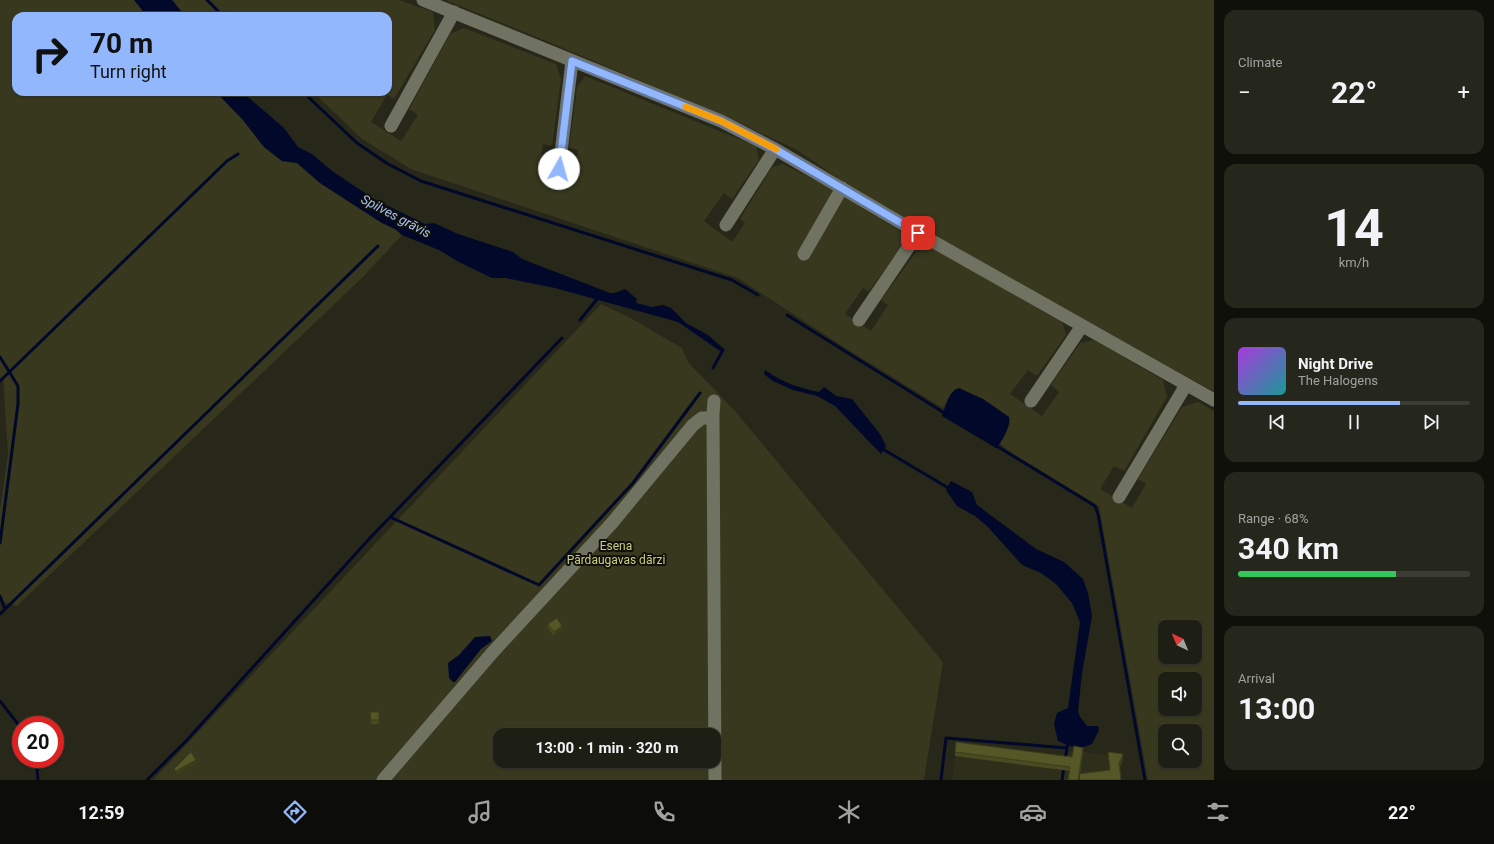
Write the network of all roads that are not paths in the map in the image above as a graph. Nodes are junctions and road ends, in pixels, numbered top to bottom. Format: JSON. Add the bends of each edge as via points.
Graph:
{"nodes":[{"id":1,"x":423,"y":0,"type":"edge"},
{"id":2,"x":454,"y":12,"type":"junction"},
{"id":3,"x":572,"y":61,"type":"junction"},
{"id":4,"x":391,"y":126,"type":"dead end"},
{"id":5,"x":775,"y":149,"type":"junction"},
{"id":6,"x":559,"y":169,"type":"dead end"},
{"id":7,"x":842,"y":188,"type":"junction"},
{"id":8,"x":726,"y":225,"type":"dead end"},
{"id":9,"x":918,"y":233,"type":"junction"},
{"id":10,"x":804,"y":254,"type":"dead end"},
{"id":11,"x":859,"y":320,"type":"dead end"},
{"id":12,"x":1082,"y":326,"type":"junction"},
{"id":13,"x":1186,"y":385,"type":"junction"},
{"id":14,"x":1214,"y":400,"type":"edge"},
{"id":15,"x":714,"y":401,"type":"dead end"},
{"id":16,"x":1031,"y":401,"type":"dead end"},
{"id":17,"x":713,"y":422,"type":"junction"},
{"id":18,"x":1119,"y":497,"type":"dead end"},
{"id":19,"x":383,"y":780,"type":"edge"},
{"id":20,"x":715,"y":780,"type":"edge"}],
"edges":[{"from":1,"to":2,"type":"street"},
{"from":2,"to":3,"type":"street"},
{"from":2,"to":4,"type":"street"},
{"from":3,"to":5,"type":"street","via":[[721,121]]},
{"from":3,"to":6,"type":"street"},
{"from":5,"to":7,"type":"street"},
{"from":5,"to":8,"type":"street"},
{"from":7,"to":9,"type":"street"},
{"from":7,"to":10,"type":"street"},
{"from":9,"to":11,"type":"street"},
{"from":9,"to":12,"type":"street"},
{"from":12,"to":13,"type":"street"},
{"from":12,"to":16,"type":"street"},
{"from":13,"to":14,"type":"street"},
{"from":13,"to":18,"type":"street"},
{"from":15,"to":17,"type":"street"},
{"from":17,"to":19,"type":"street","via":[[708,418],[702,418],[693,426],[612,523],[492,653]]},
{"from":17,"to":20,"type":"street"}]}
